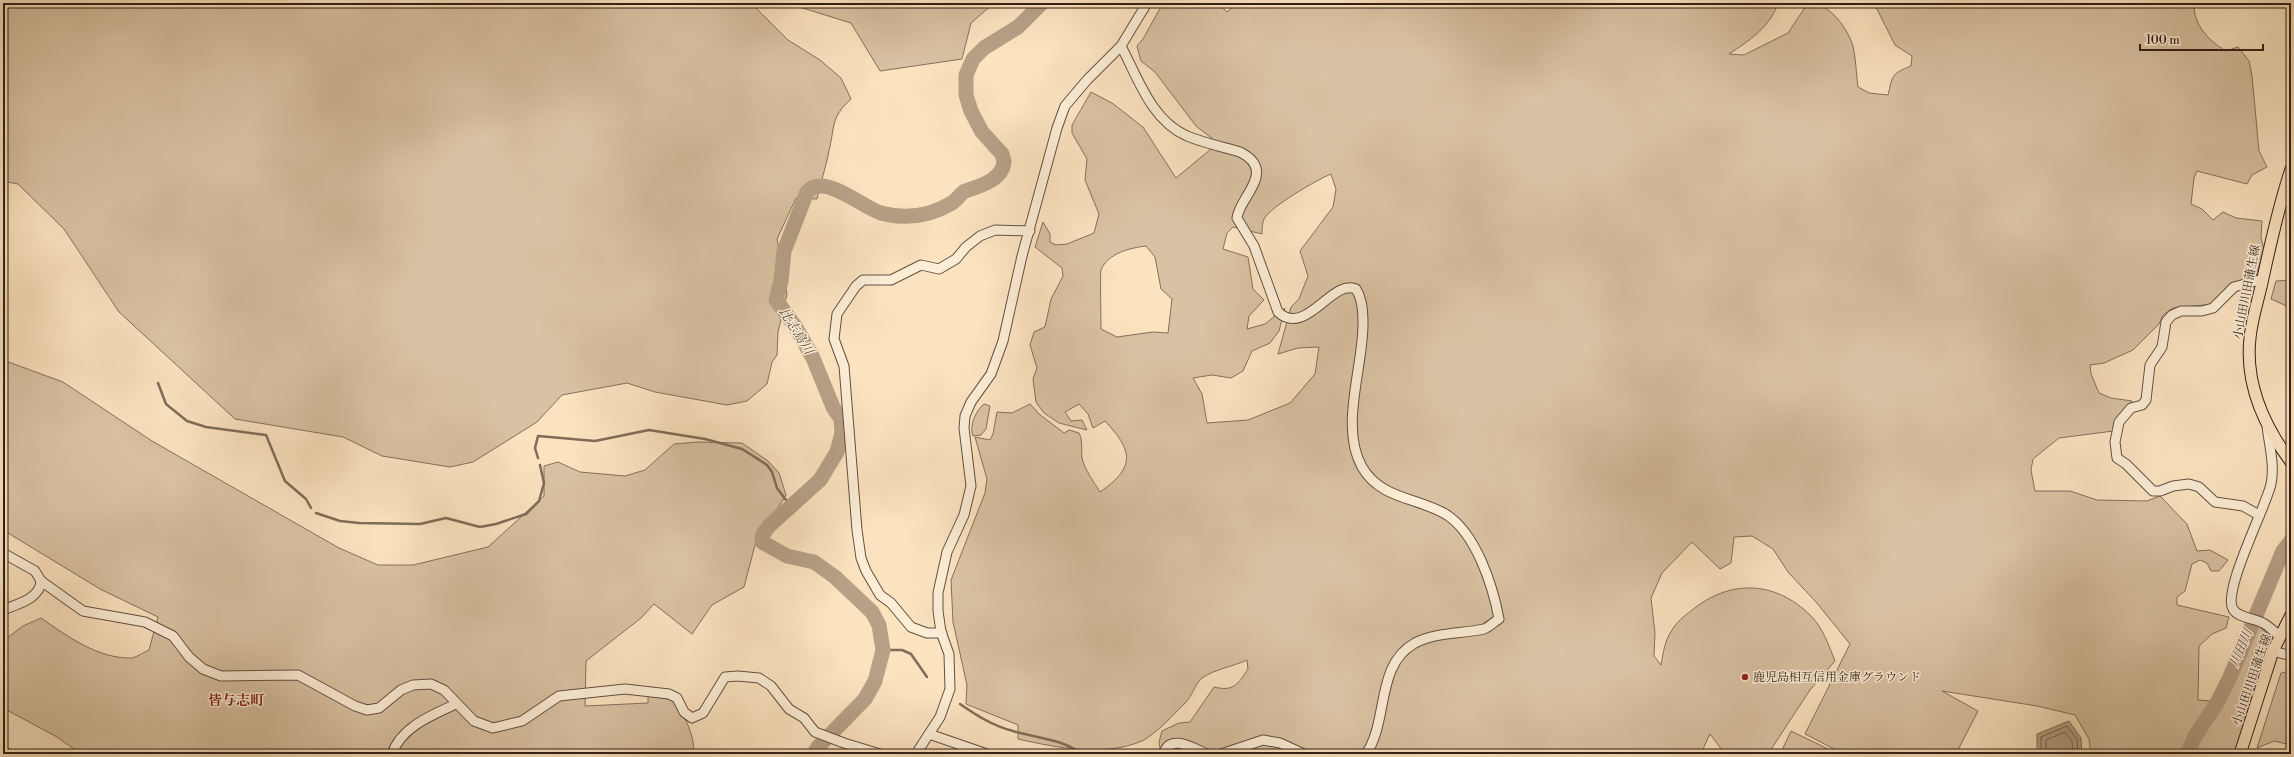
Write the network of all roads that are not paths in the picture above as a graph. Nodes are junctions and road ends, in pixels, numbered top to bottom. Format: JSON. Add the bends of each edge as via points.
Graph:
{"nodes":[{"id":1,"x":1147,"y":3,"type":"edge"},
{"id":2,"x":1121,"y":46,"type":"junction"},
{"id":3,"x":2291,"y":169,"type":"edge"},
{"id":4,"x":1030,"y":231,"type":"junction"},
{"id":5,"x":2263,"y":279,"type":"junction"},
{"id":6,"x":2267,"y":426,"type":"junction"},
{"id":7,"x":2291,"y":462,"type":"edge"},
{"id":8,"x":2259,"y":515,"type":"junction"},
{"id":9,"x":3,"y":553,"type":"edge"},
{"id":10,"x":41,"y":581,"type":"junction"},
{"id":11,"x":3,"y":610,"type":"edge"},
{"id":12,"x":2291,"y":615,"type":"edge"},
{"id":13,"x":942,"y":633,"type":"junction"},
{"id":14,"x":2280,"y":636,"type":"junction"},
{"id":15,"x":2273,"y":651,"type":"junction"},
{"id":16,"x":2291,"y":656,"type":"edge"},
{"id":17,"x":456,"y":704,"type":"junction"},
{"id":18,"x":929,"y":734,"type":"junction"},
{"id":19,"x":3,"y":751,"type":"edge"},
{"id":20,"x":8,"y":754,"type":"edge"},
{"id":21,"x":392,"y":754,"type":"edge"},
{"id":22,"x":880,"y":754,"type":"edge"},
{"id":23,"x":916,"y":754,"type":"edge"},
{"id":24,"x":987,"y":754,"type":"edge"},
{"id":25,"x":1164,"y":754,"type":"edge"},
{"id":26,"x":1208,"y":754,"type":"edge"},
{"id":27,"x":1221,"y":754,"type":"edge"},
{"id":28,"x":1304,"y":754,"type":"edge"},
{"id":29,"x":1366,"y":754,"type":"edge"},
{"id":30,"x":2240,"y":754,"type":"edge"}],
"edges":[{"from":1,"to":2,"type":"street"},
{"from":2,"to":4,"type":"street","via":[[1065,106]]},
{"from":2,"to":29,"type":"street","via":[[1152,105],[1168,124],[1194,139],[1246,154],[1253,164],[1256,176],[1254,187],[1238,210],[1237,218],[1254,246],[1278,312],[1293,319],[1312,311],[1341,290],[1348,287],[1356,289],[1363,308],[1363,331],[1353,413],[1353,435],[1362,467],[1378,486],[1393,495],[1446,514],[1457,522],[1479,556],[1492,590],[1499,619],[1484,629],[1442,634],[1417,642],[1405,649],[1396,660],[1389,677],[1372,746]]},
{"from":3,"to":5,"type":"main road","name":"小山田川田蒲生線","via":[[2278,209]]},
{"from":4,"to":13,"type":"street","via":[[1018,271],[1003,341],[990,374],[971,402],[966,416],[964,428],[971,486],[964,515],[942,572],[938,611]]},
{"from":4,"to":13,"type":"street","via":[[995,230],[980,236],[956,259],[939,269],[921,265],[891,280],[863,280],[837,314],[834,339],[844,366],[861,558],[880,595],[891,603],[911,627],[927,633]]},
{"from":5,"to":6,"type":"main road","name":"小山田川田蒲生線","via":[[2254,314],[2249,354],[2252,385]]},
{"from":5,"to":8,"type":"street","via":[[2234,286],[2213,308],[2181,311],[2172,315],[2166,322],[2162,347],[2150,365],[2146,400],[2142,405],[2131,408],[2119,422],[2115,442],[2117,458],[2153,491],[2189,484],[2199,487],[2215,502],[2243,506]]},
{"from":6,"to":7,"type":"main road","name":"小山田川田蒲生線"},
{"from":6,"to":8,"type":"street","via":[[2272,461],[2271,484]]},
{"from":8,"to":14,"type":"street","via":[[2236,577],[2231,597],[2232,607],[2236,614],[2264,623]]},
{"from":9,"to":10,"type":"street","via":[[35,571]]},
{"from":10,"to":11,"type":"street","via":[[37,593],[28,600]]},
{"from":10,"to":17,"type":"street","via":[[82,611],[145,622],[173,636],[203,669],[221,676],[298,675],[355,706],[368,710],[379,708],[401,690],[426,684],[441,688]]},
{"from":12,"to":14,"type":"main road","name":"小山田川田蒲生線"},
{"from":13,"to":18,"type":"street","via":[[949,654],[950,688],[940,717]]},
{"from":14,"to":15,"type":"main road","name":"小山田川田蒲生線"},
{"from":15,"to":16,"type":"street"},
{"from":15,"to":30,"type":"main road","name":"小山田川田蒲生線"},
{"from":17,"to":21,"type":"street","via":[[419,722],[398,741]]},
{"from":17,"to":22,"type":"street","via":[[474,721],[493,728],[522,721],[559,696],[625,689],[669,694],[677,698],[684,712],[692,718],[703,713],[725,677],[753,677],[771,686],[789,709],[804,718],[815,732]]},
{"from":18,"to":23,"type":"street"},
{"from":18,"to":24,"type":"street"},
{"from":19,"to":20,"type":"street"},
{"from":25,"to":26,"type":"street","via":[[1166,746],[1177,742]]},
{"from":27,"to":28,"type":"street","via":[[1263,740],[1280,743]]}]}
